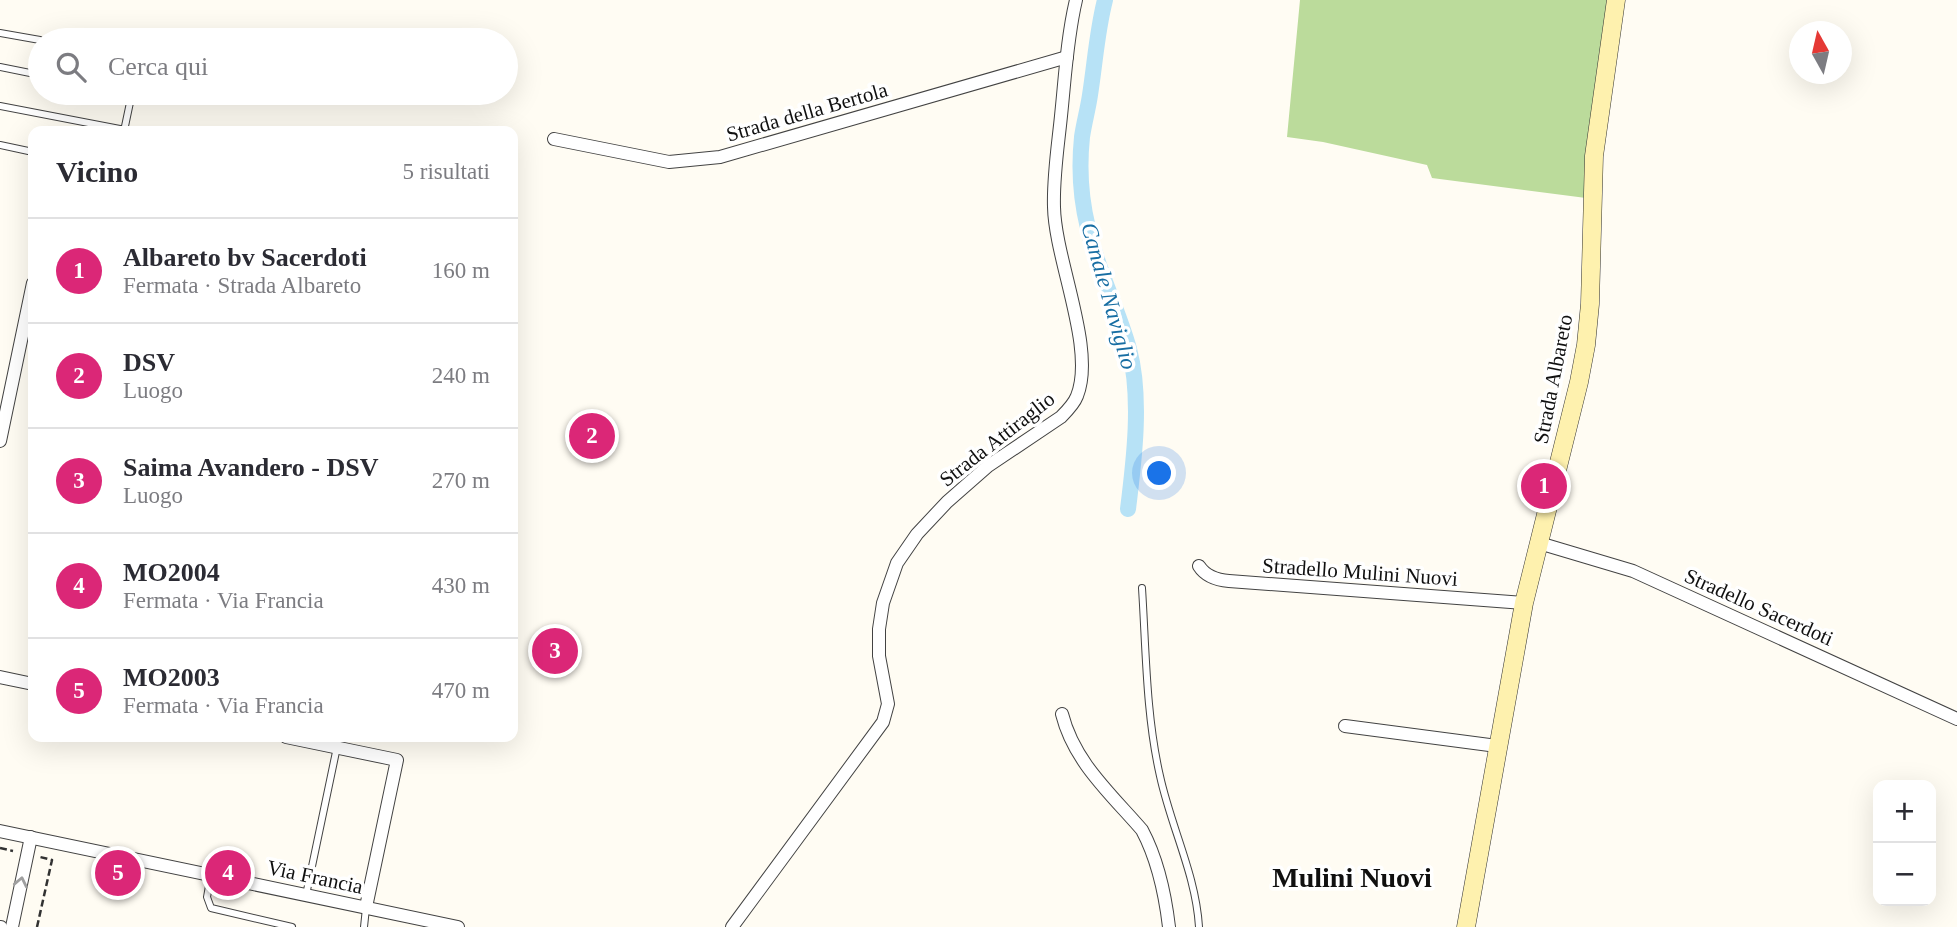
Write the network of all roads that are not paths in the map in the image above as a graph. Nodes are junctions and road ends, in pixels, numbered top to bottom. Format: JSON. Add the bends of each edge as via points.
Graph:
{"nodes":[{"id":1,"x":1076,"y":0,"type":"edge"},
{"id":2,"x":1616,"y":0,"type":"edge"},
{"id":3,"x":0,"y":33,"type":"edge"},
{"id":4,"x":28,"y":38,"type":"edge"},
{"id":5,"x":1067,"y":57,"type":"junction"},
{"id":6,"x":0,"y":67,"type":"edge"},
{"id":7,"x":28,"y":73,"type":"edge"},
{"id":8,"x":129,"y":105,"type":"edge"},
{"id":9,"x":0,"y":106,"type":"edge"},
{"id":10,"x":99,"y":126,"type":"edge"},
{"id":11,"x":125,"y":126,"type":"edge"},
{"id":12,"x":554,"y":139,"type":"dead end"},
{"id":13,"x":0,"y":145,"type":"edge"},
{"id":14,"x":28,"y":151,"type":"edge"},
{"id":15,"x":28,"y":307,"type":"edge"},
{"id":16,"x":0,"y":441,"type":"edge"},
{"id":17,"x":1539,"y":543,"type":"junction"},
{"id":18,"x":1199,"y":566,"type":"dead end"},
{"id":19,"x":1142,"y":588,"type":"dead end"},
{"id":20,"x":1524,"y":603,"type":"junction"},
{"id":21,"x":0,"y":677,"type":"edge"},
{"id":22,"x":28,"y":683,"type":"edge"},
{"id":23,"x":1062,"y":714,"type":"dead end"},
{"id":24,"x":1957,"y":719,"type":"edge"},
{"id":25,"x":1345,"y":726,"type":"dead end"},
{"id":26,"x":312,"y":742,"type":"edge"},
{"id":27,"x":1497,"y":746,"type":"junction"},
{"id":28,"x":337,"y":747,"type":"junction"},
{"id":29,"x":0,"y":831,"type":"edge"},
{"id":30,"x":31,"y":837,"type":"junction"},
{"id":31,"x":211,"y":875,"type":"junction"},
{"id":32,"x":306,"y":895,"type":"junction"},
{"id":33,"x":366,"y":908,"type":"junction"},
{"id":34,"x":12,"y":927,"type":"edge"},
{"id":35,"x":292,"y":927,"type":"edge"},
{"id":36,"x":364,"y":927,"type":"edge"},
{"id":37,"x":458,"y":927,"type":"edge"},
{"id":38,"x":732,"y":927,"type":"edge"},
{"id":39,"x":1169,"y":927,"type":"edge"},
{"id":40,"x":1199,"y":927,"type":"edge"},
{"id":41,"x":1465,"y":927,"type":"edge"}],
"edges":[{"from":1,"to":5,"type":"street","name":"Strada Attiraglio"},
{"from":2,"to":17,"type":"street","name":"Strada Albareto","via":[[1594,156],[1586,345]]},
{"from":3,"to":4,"type":"lane"},
{"from":5,"to":12,"type":"street","name":"Strada della Bertola","via":[[720,157],[668,162]]},
{"from":5,"to":38,"type":"street","name":"Strada Attiraglio","via":[[1054,207],[1081,343],[1077,396],[1061,417],[988,466],[947,502],[901,556],[883,603],[879,629],[888,704],[883,722]]},
{"from":6,"to":7,"type":"lane"},
{"from":8,"to":11,"type":"lane"},
{"from":9,"to":10,"type":"lane"},
{"from":13,"to":14,"type":"lane"},
{"from":15,"to":16,"type":"street"},
{"from":17,"to":20,"type":"street","name":"Strada Albareto"},
{"from":17,"to":24,"type":"street","name":"Stradello Sacerdoti","via":[[1633,571]]},
{"from":18,"to":20,"type":"street","name":"Stradello Mulini Nuovi","via":[[1213,578],[1230,582]]},
{"from":19,"to":40,"type":"lane","via":[[1154,745],[1162,788],[1196,897]]},
{"from":20,"to":27,"type":"street","name":"Strada Albareto"},
{"from":21,"to":22,"type":"street"},
{"from":23,"to":39,"type":"street","via":[[1079,757],[1142,830],[1158,869]]},
{"from":25,"to":27,"type":"street"},
{"from":26,"to":28,"type":"street"},
{"from":27,"to":41,"type":"street","name":"Strada Albareto"},
{"from":28,"to":32,"type":"lane"},
{"from":28,"to":33,"type":"street","via":[[397,760]]},
{"from":29,"to":30,"type":"street","name":"Via Francia"},
{"from":30,"to":31,"type":"street","name":"Via Francia"},
{"from":34,"to":30,"type":"street","one_way":true},
{"from":31,"to":32,"type":"street","name":"Via Francia"},
{"from":31,"to":35,"type":"lane","via":[[207,897],[211,908]]},
{"from":32,"to":33,"type":"street","name":"Via Francia"},
{"from":33,"to":36,"type":"lane"},
{"from":33,"to":37,"type":"street","name":"Via Francia"}]}
